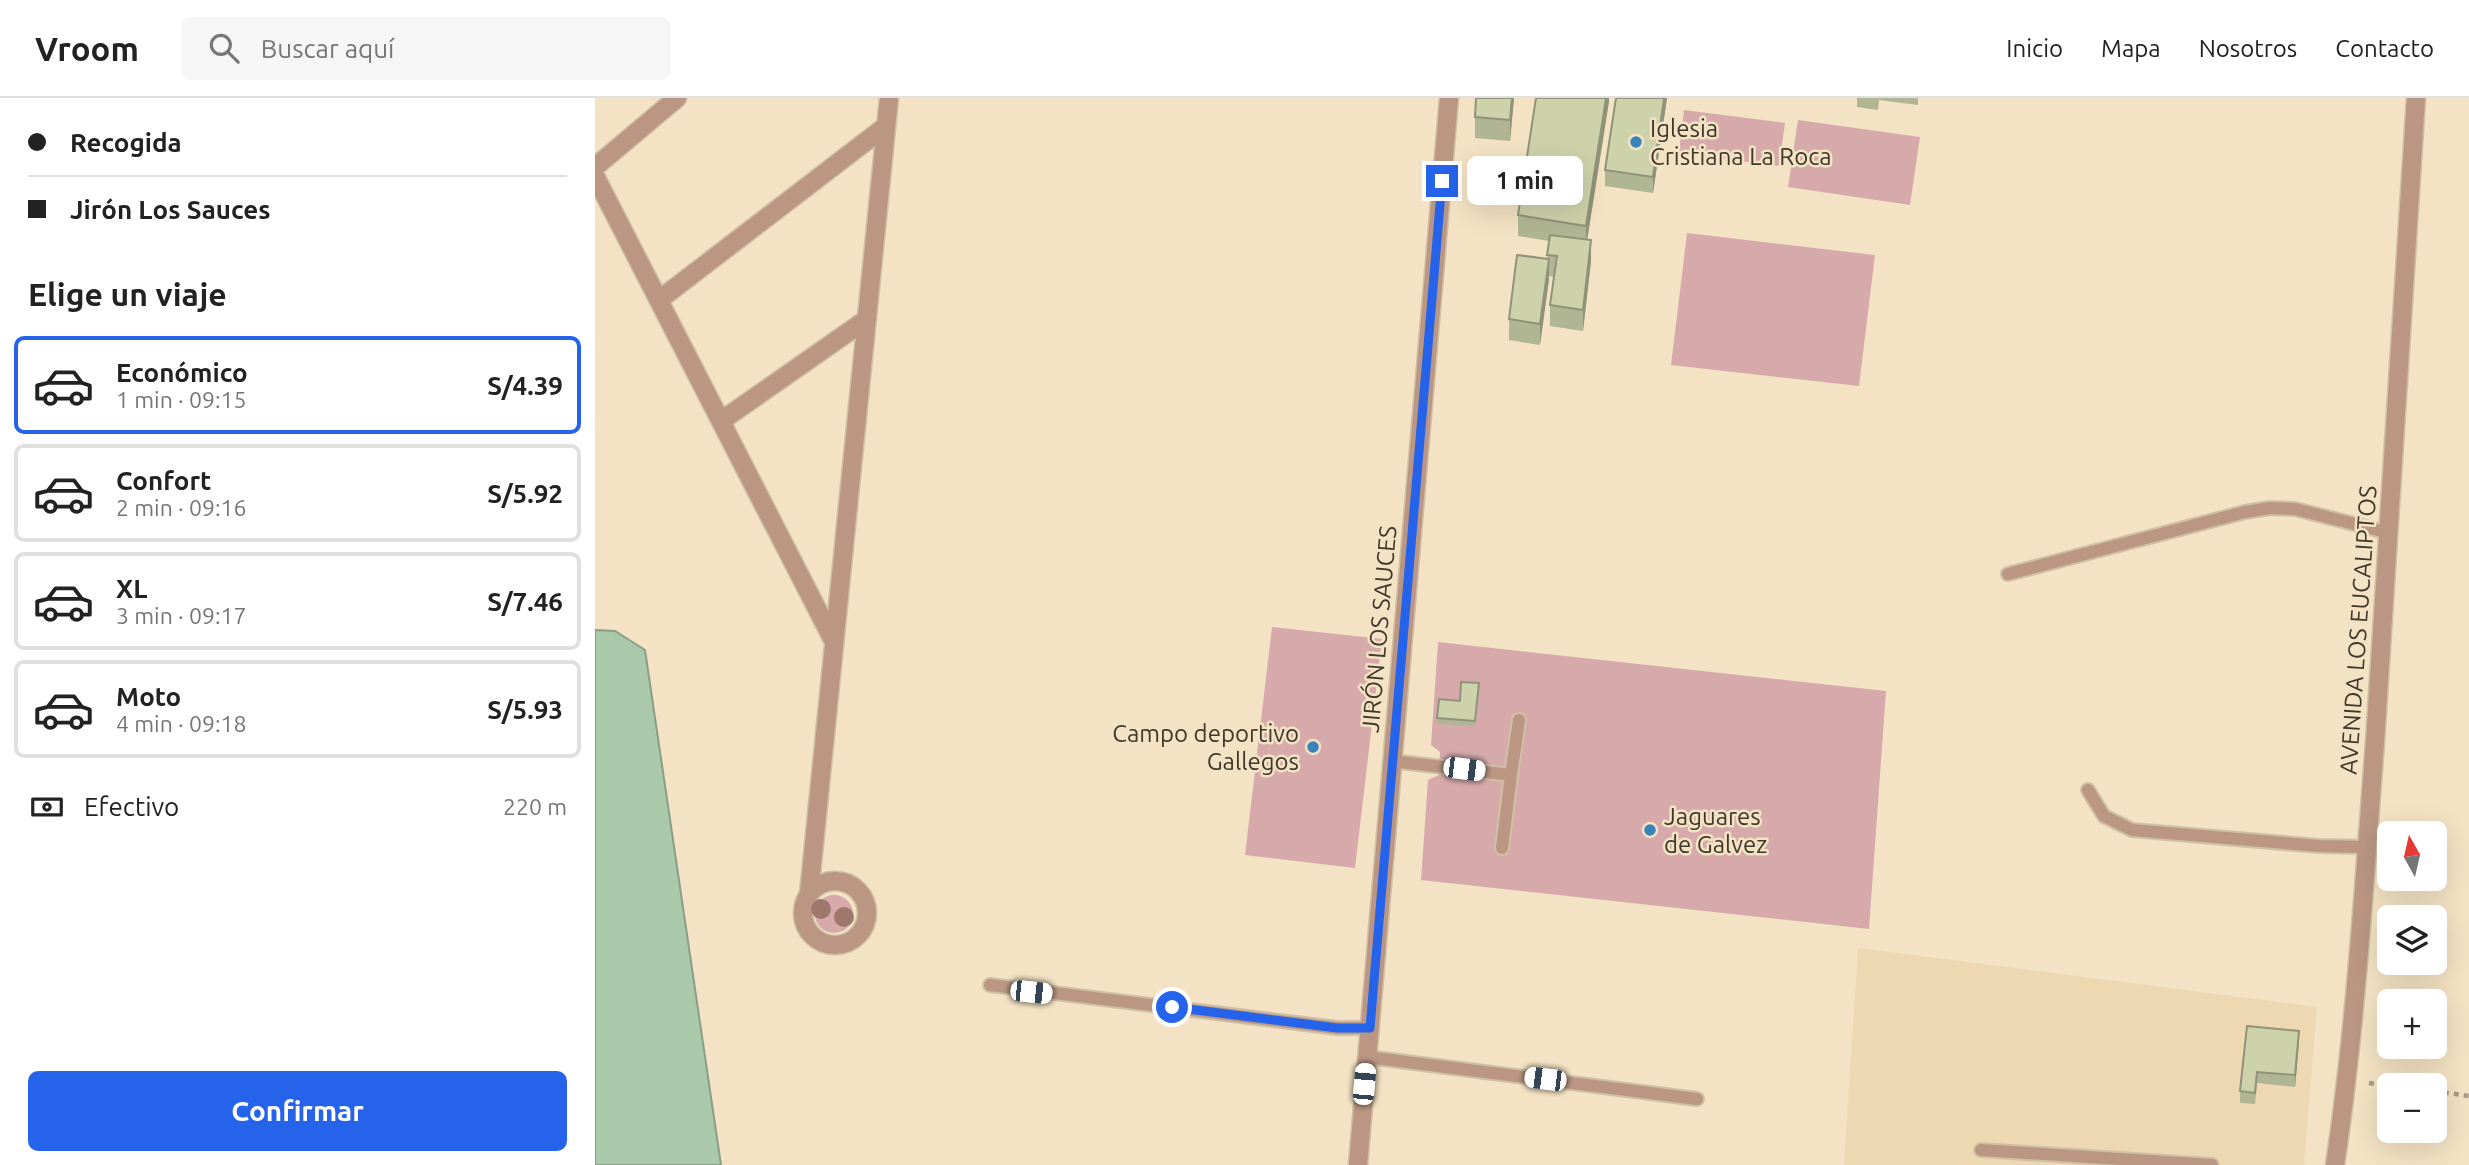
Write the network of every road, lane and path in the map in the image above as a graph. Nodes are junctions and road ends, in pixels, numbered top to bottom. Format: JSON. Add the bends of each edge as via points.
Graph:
{"nodes":[{"id":1,"x":677,"y":98,"type":"edge"},
{"id":2,"x":889,"y":98,"type":"edge"},
{"id":3,"x":1449,"y":98,"type":"edge"},
{"id":4,"x":2416,"y":98,"type":"edge"},
{"id":5,"x":886,"y":126,"type":"junction"},
{"id":6,"x":595,"y":167,"type":"edge"},
{"id":7,"x":595,"y":176,"type":"edge"},
{"id":8,"x":659,"y":300,"type":"junction"},
{"id":9,"x":867,"y":319,"type":"junction"},
{"id":10,"x":721,"y":421,"type":"junction"},
{"id":11,"x":2390,"y":533,"type":"junction"},
{"id":12,"x":2008,"y":574,"type":"dead end"},
{"id":13,"x":834,"y":642,"type":"junction"},
{"id":14,"x":1519,"y":720,"type":"dead end"},
{"id":15,"x":1392,"y":761,"type":"junction"},
{"id":16,"x":1511,"y":775,"type":"junction"},
{"id":17,"x":2088,"y":790,"type":"dead end"},
{"id":18,"x":2367,"y":847,"type":"junction"},
{"id":19,"x":1501,"y":848,"type":"dead end"},
{"id":20,"x":809,"y":894,"type":"dead end"},
{"id":21,"x":991,"y":985,"type":"dead end"},
{"id":22,"x":1370,"y":1028,"type":"junction"},
{"id":23,"x":1367,"y":1057,"type":"junction"},
{"id":24,"x":2447,"y":1093,"type":"edge"},
{"id":25,"x":2469,"y":1096,"type":"edge"},
{"id":26,"x":1697,"y":1099,"type":"dead end"},
{"id":27,"x":1981,"y":1150,"type":"dead end"},
{"id":28,"x":1358,"y":1165,"type":"edge"},
{"id":29,"x":2212,"y":1165,"type":"edge"},
{"id":30,"x":2335,"y":1165,"type":"edge"}],
"edges":[{"from":1,"to":6,"type":"street"},
{"from":2,"to":5,"type":"street"},
{"from":3,"to":15,"type":"street","name":"JIRÓN LOS SAUCES"},
{"from":4,"to":11,"type":"street","name":"AVENIDA LOS EUCALIPTOS"},
{"from":5,"to":8,"type":"street"},
{"from":5,"to":9,"type":"street"},
{"from":7,"to":8,"type":"street"},
{"from":8,"to":10,"type":"street"},
{"from":9,"to":10,"type":"street"},
{"from":9,"to":13,"type":"street"},
{"from":10,"to":13,"type":"street"},
{"from":11,"to":12,"type":"lane","via":[[2295,509],[2270,508]]},
{"from":11,"to":18,"type":"street","name":"AVENIDA LOS EUCALIPTOS"},
{"from":13,"to":20,"type":"street"},
{"from":14,"to":16,"type":"lane"},
{"from":15,"to":16,"type":"lane"},
{"from":15,"to":22,"type":"street","name":"JIRÓN LOS SAUCES"},
{"from":16,"to":19,"type":"lane"},
{"from":17,"to":18,"type":"lane","via":[[2105,816],[2132,830]]},
{"from":18,"to":30,"type":"street","name":"AVENIDA LOS EUCALIPTOS","via":[[2348,1080]]},
{"from":21,"to":22,"type":"lane","via":[[1337,1028]]},
{"from":22,"to":23,"type":"street","name":"JIRÓN LOS SAUCES"},
{"from":23,"to":26,"type":"lane"},
{"from":23,"to":28,"type":"street","name":"JIRÓN LOS SAUCES"},
{"from":24,"to":25,"type":"path"},
{"from":27,"to":29,"type":"lane"}]}
